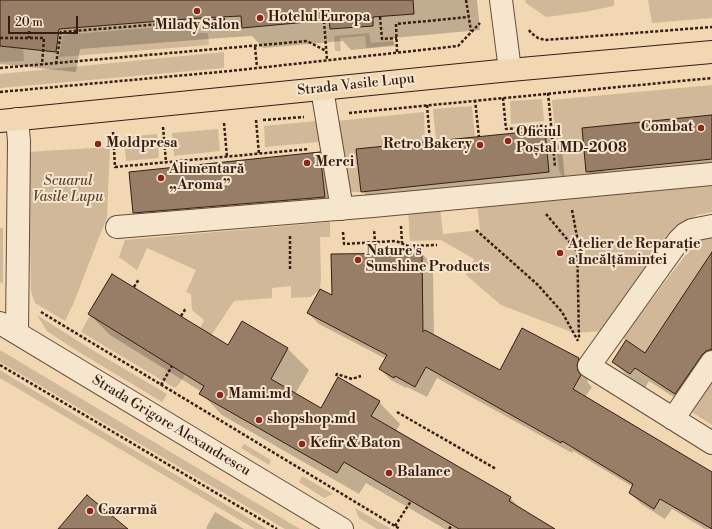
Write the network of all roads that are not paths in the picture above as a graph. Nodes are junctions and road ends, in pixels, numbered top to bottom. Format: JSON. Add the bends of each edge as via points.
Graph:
{"nodes":[{"id":1,"x":501,"y":0,"type":"edge"},
{"id":2,"x":712,"y":52,"type":"edge"},
{"id":3,"x":510,"y":70,"type":"junction"},
{"id":4,"x":322,"y":89,"type":"junction"},
{"id":5,"x":9,"y":120,"type":"edge"},
{"id":6,"x":712,"y":174,"type":"edge"},
{"id":7,"x":342,"y":209,"type":"junction"},
{"id":8,"x":712,"y":226,"type":"edge"},
{"id":9,"x":116,"y":227,"type":"dead end"},
{"id":10,"x":8,"y":328,"type":"edge"},
{"id":11,"x":712,"y":362,"type":"edge"},
{"id":12,"x":673,"y":419,"type":"junction"},
{"id":13,"x":712,"y":443,"type":"edge"},
{"id":14,"x":342,"y":529,"type":"edge"}],
"edges":[{"from":1,"to":3,"type":"street"},
{"from":2,"to":3,"type":"main road","name":"Strada Vasile Lupu"},
{"from":3,"to":4,"type":"main road","name":"Strada Vasile Lupu"},
{"from":4,"to":5,"type":"main road","name":"Strada Vasile Lupu"},
{"from":4,"to":7,"type":"street"},
{"from":5,"to":10,"type":"street","via":[[19,141],[18,298]]},
{"from":6,"to":7,"type":"street"},
{"from":7,"to":9,"type":"street"},
{"from":8,"to":12,"type":"street","via":[[692,230],[679,240],[590,366]]},
{"from":10,"to":14,"type":"street","name":"Strada Grigore Alexandrescu"},
{"from":11,"to":12,"type":"street"},
{"from":12,"to":13,"type":"street"}]}
